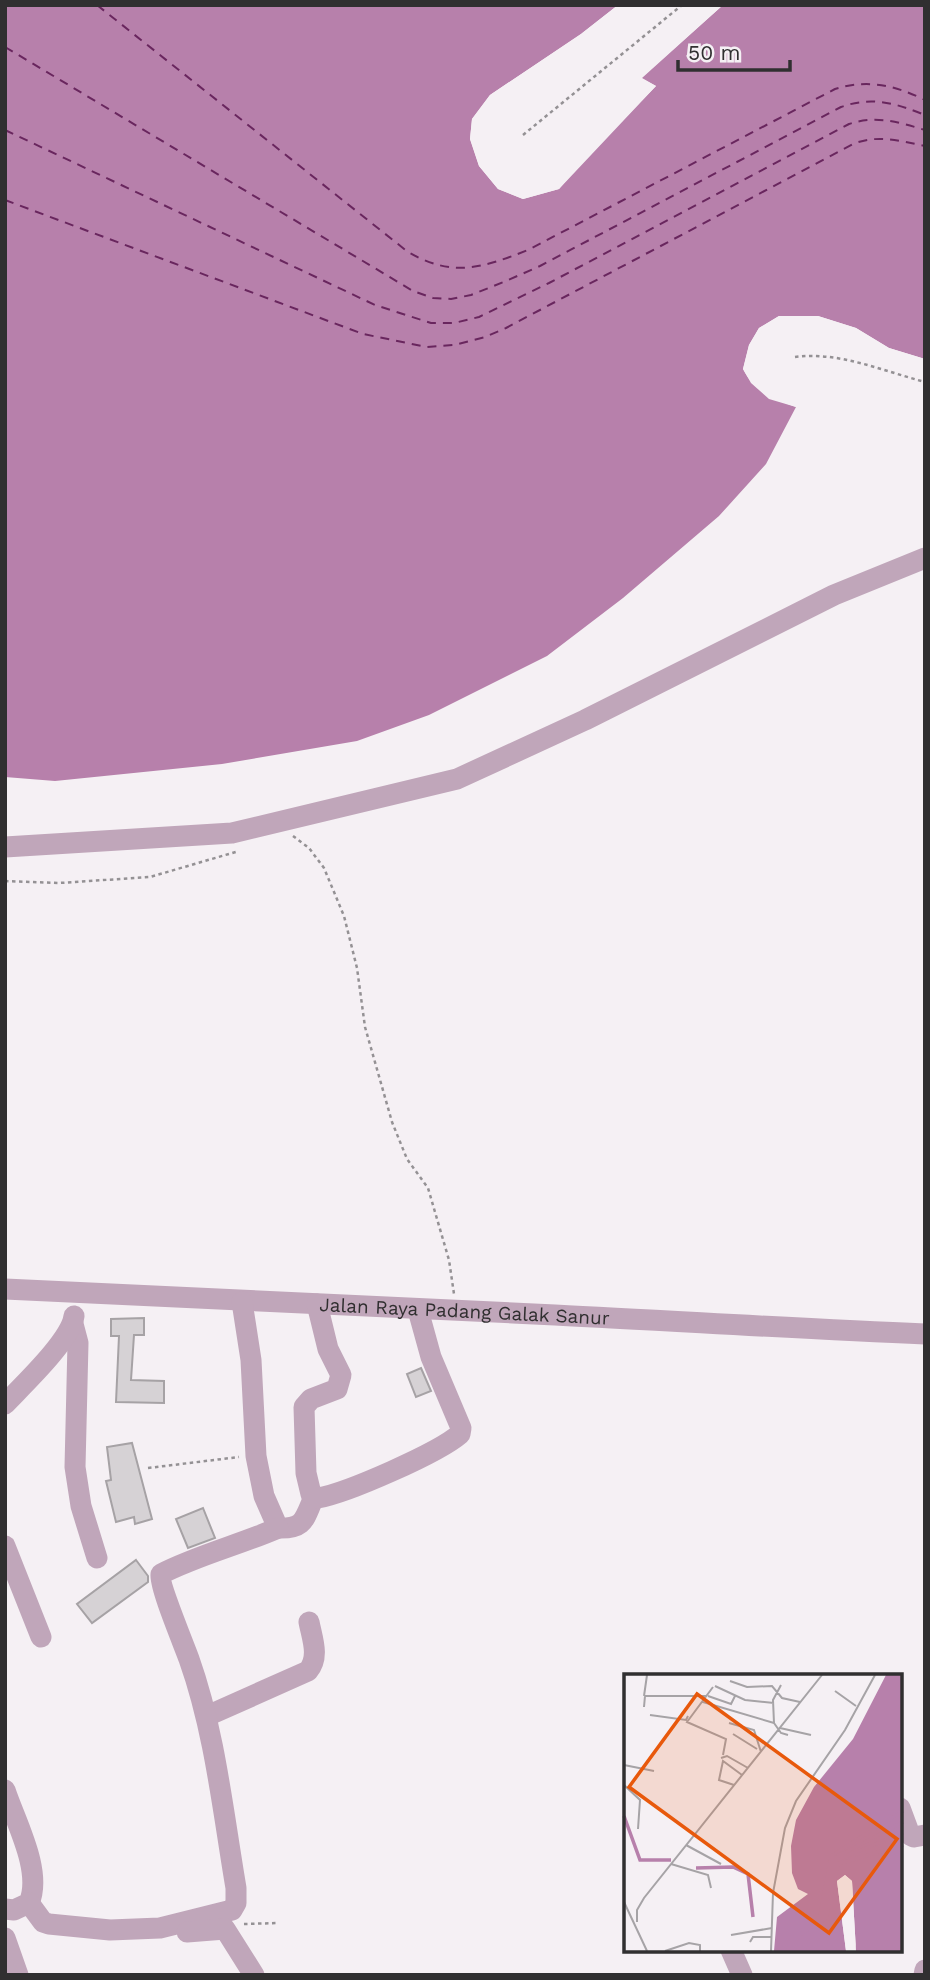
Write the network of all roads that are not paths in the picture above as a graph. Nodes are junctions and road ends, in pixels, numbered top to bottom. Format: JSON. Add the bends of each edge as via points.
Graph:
{"nodes":[{"id":1,"x":925,"y":558,"type":"edge"},
{"id":2,"x":5,"y":847,"type":"edge"},
{"id":3,"x":5,"y":1289,"type":"edge"},
{"id":4,"x":75,"y":1294,"type":"junction"},
{"id":5,"x":242,"y":1302,"type":"junction"},
{"id":6,"x":317,"y":1304,"type":"junction"},
{"id":7,"x":418,"y":1310,"type":"junction"},
{"id":8,"x":73,"y":1324,"type":"junction"},
{"id":9,"x":925,"y":1334,"type":"edge"},
{"id":10,"x":5,"y":1404,"type":"edge"},
{"id":11,"x":314,"y":1497,"type":"junction"},
{"id":12,"x":278,"y":1528,"type":"junction"},
{"id":13,"x":5,"y":1546,"type":"edge"},
{"id":14,"x":97,"y":1558,"type":"dead end"},
{"id":15,"x":309,"y":1622,"type":"dead end"},
{"id":16,"x":41,"y":1637,"type":"dead end"},
{"id":17,"x":207,"y":1716,"type":"junction"},
{"id":18,"x":5,"y":1790,"type":"edge"},
{"id":19,"x":902,"y":1813,"type":"edge"},
{"id":20,"x":925,"y":1835,"type":"edge"},
{"id":21,"x":29,"y":1903,"type":"junction"},
{"id":22,"x":5,"y":1909,"type":"edge"},
{"id":23,"x":160,"y":1928,"type":"junction"},
{"id":24,"x":5,"y":1938,"type":"edge"},
{"id":25,"x":732,"y":1952,"type":"edge"},
{"id":26,"x":18,"y":1975,"type":"edge"},
{"id":27,"x":254,"y":1975,"type":"edge"},
{"id":28,"x":742,"y":1975,"type":"edge"}],
"edges":[{"from":1,"to":2,"type":"street","via":[[834,596],[457,779],[232,833]]},
{"from":3,"to":4,"type":"street","name":"Jalan Raya Padang Galak Sanur"},
{"from":4,"to":5,"type":"street","name":"Jalan Raya Padang Galak Sanur"},
{"from":4,"to":8,"type":"street"},
{"from":5,"to":6,"type":"street","name":"Jalan Raya Padang Galak Sanur"},
{"from":5,"to":12,"type":"street","via":[[251,1360],[256,1456],[264,1496]]},
{"from":6,"to":7,"type":"street","name":"Jalan Raya Padang Galak Sanur"},
{"from":6,"to":11,"type":"street","via":[[328,1349],[341,1375],[337,1389],[303,1407],[306,1473]]},
{"from":7,"to":9,"type":"street","name":"Jalan Raya Padang Galak Sanur"},
{"from":7,"to":11,"type":"street","via":[[460,1433],[374,1478]]},
{"from":8,"to":10,"type":"street"},
{"from":8,"to":14,"type":"street","via":[[78,1343],[75,1467]]},
{"from":11,"to":12,"type":"street","via":[[301,1524]]},
{"from":12,"to":17,"type":"street","via":[[160,1574]]},
{"from":13,"to":16,"type":"street"},
{"from":15,"to":17,"type":"street","via":[[316,1657],[308,1671]]},
{"from":17,"to":23,"type":"street","via":[[236,1903],[232,1910]]},
{"from":18,"to":21,"type":"street","via":[[29,1860],[33,1888]]},
{"from":19,"to":20,"type":"street","via":[[910,1835]]},
{"from":21,"to":22,"type":"street"},
{"from":21,"to":23,"type":"street","via":[[48,1924],[110,1930]]},
{"from":23,"to":27,"type":"street","via":[[191,1932],[225,1928]]},
{"from":24,"to":26,"type":"street"},
{"from":25,"to":28,"type":"street"}]}
